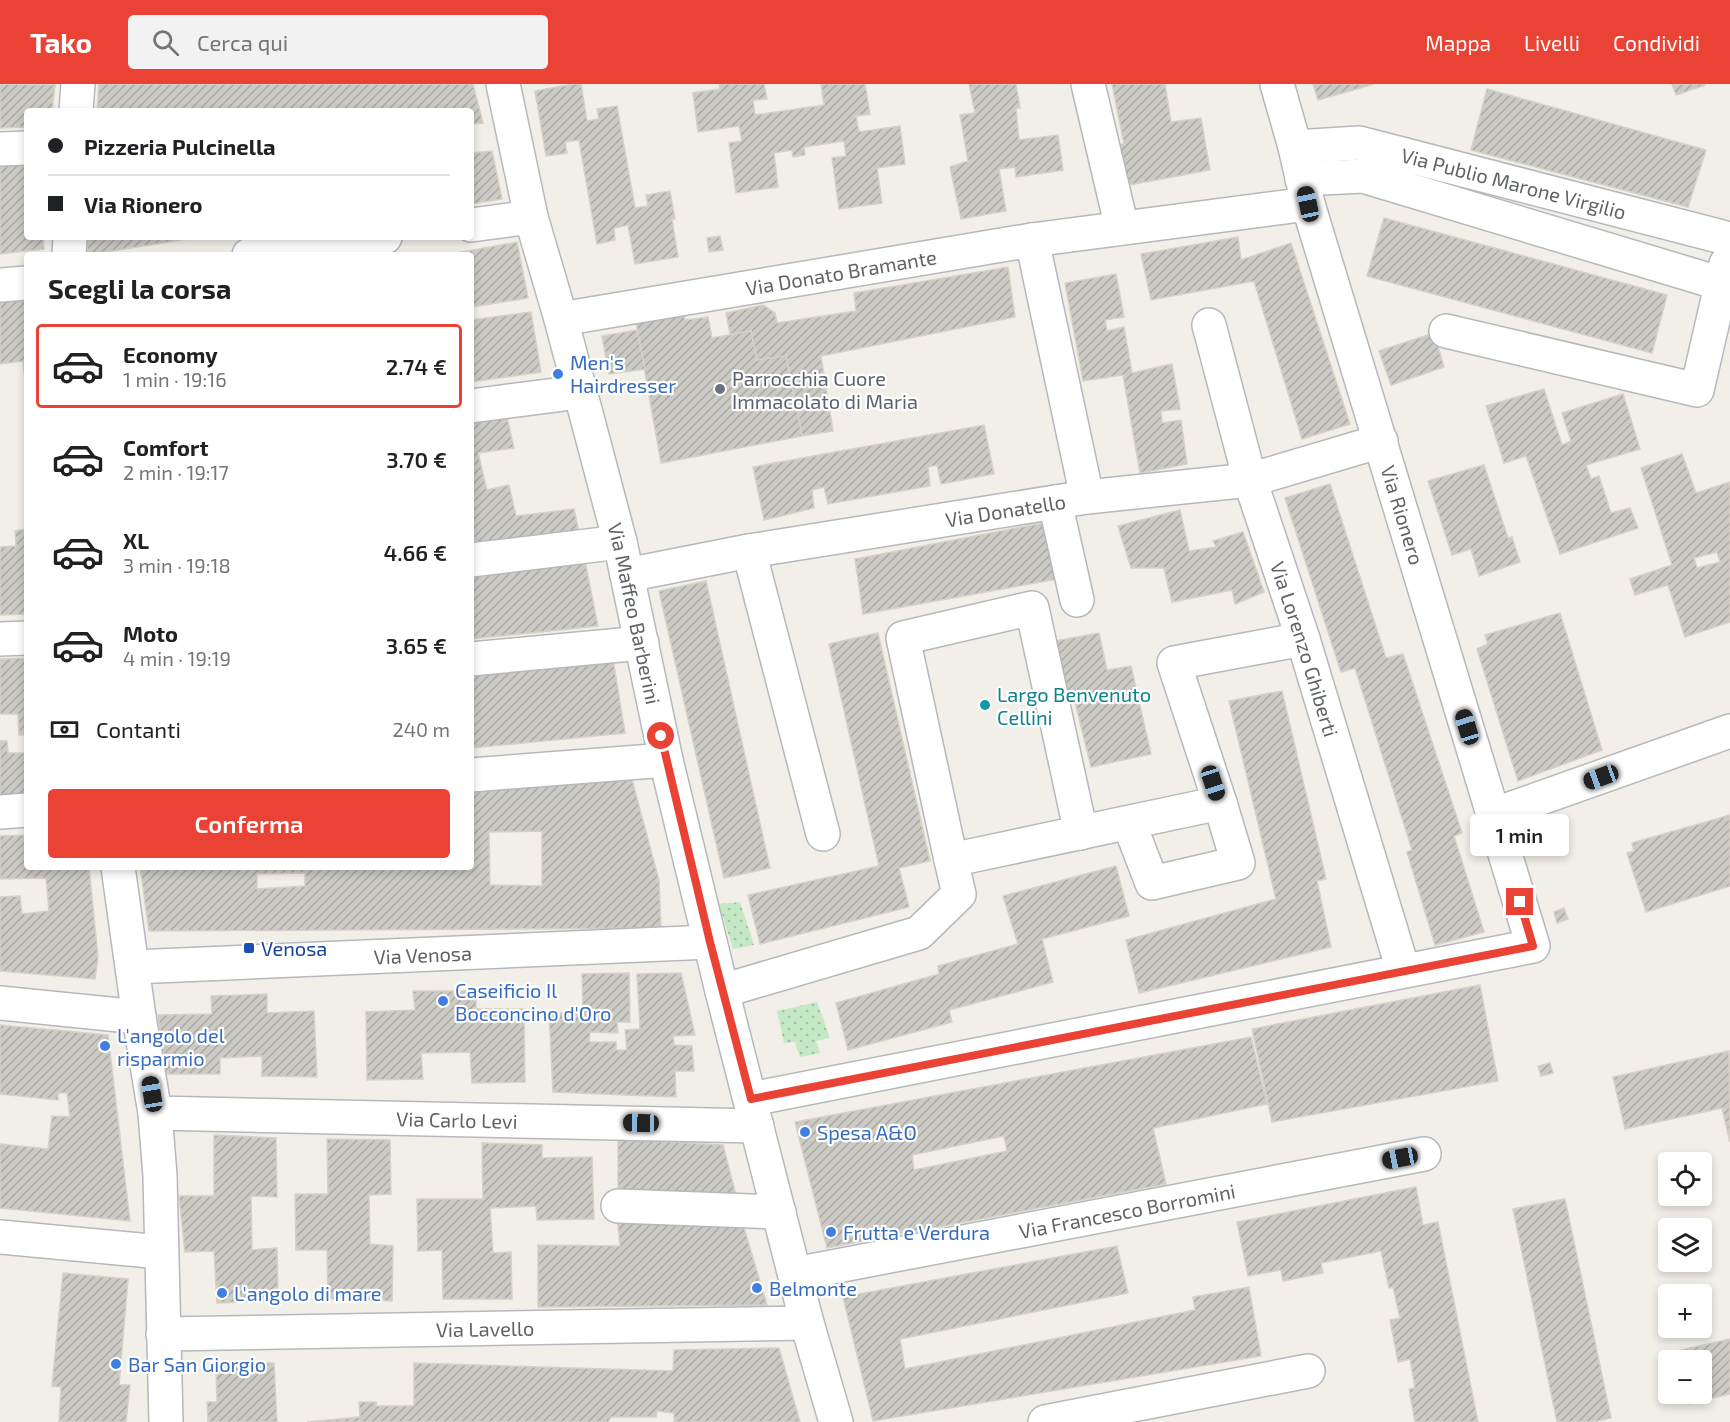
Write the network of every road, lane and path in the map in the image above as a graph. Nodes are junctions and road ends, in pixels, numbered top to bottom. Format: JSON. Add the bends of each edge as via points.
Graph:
{"nodes":[{"id":1,"x":78,"y":84,"type":"edge"},
{"id":2,"x":503,"y":84,"type":"edge"},
{"id":3,"x":1088,"y":84,"type":"edge"},
{"id":4,"x":1277,"y":84,"type":"edge"},
{"id":5,"x":76,"y":108,"type":"edge"},
{"id":6,"x":1295,"y":147,"type":"junction"},
{"id":7,"x":24,"y":148,"type":"edge"},
{"id":8,"x":0,"y":149,"type":"edge"},
{"id":9,"x":1305,"y":191,"type":"junction"},
{"id":10,"x":531,"y":218,"type":"junction"},
{"id":11,"x":474,"y":225,"type":"edge"},
{"id":12,"x":1122,"y":228,"type":"junction"},
{"id":13,"x":1730,"y":239,"type":"edge"},
{"id":14,"x":362,"y":240,"type":"edge"},
{"id":15,"x":1032,"y":240,"type":"junction"},
{"id":16,"x":1730,"y":247,"type":"edge"},
{"id":17,"x":272,"y":252,"type":"edge"},
{"id":18,"x":1726,"y":282,"type":"edge"},
{"id":19,"x":24,"y":283,"type":"edge"},
{"id":20,"x":0,"y":285,"type":"edge"},
{"id":21,"x":561,"y":319,"type":"junction"},
{"id":22,"x":1209,"y":325,"type":"dead end"},
{"id":23,"x":1446,"y":331,"type":"dead end"},
{"id":24,"x":579,"y":392,"type":"junction"},
{"id":25,"x":474,"y":406,"type":"edge"},
{"id":26,"x":1381,"y":441,"type":"junction"},
{"id":27,"x":1250,"y":480,"type":"junction"},
{"id":28,"x":1087,"y":497,"type":"junction"},
{"id":29,"x":1055,"y":502,"type":"junction"},
{"id":30,"x":620,"y":542,"type":"junction"},
{"id":31,"x":749,"y":551,"type":"junction"},
{"id":32,"x":474,"y":560,"type":"edge"},
{"id":33,"x":627,"y":574,"type":"junction"},
{"id":34,"x":1077,"y":600,"type":"dead end"},
{"id":35,"x":24,"y":638,"type":"edge"},
{"id":36,"x":0,"y":639,"type":"edge"},
{"id":37,"x":1303,"y":639,"type":"junction"},
{"id":38,"x":642,"y":642,"type":"junction"},
{"id":39,"x":474,"y":659,"type":"edge"},
{"id":40,"x":1730,"y":731,"type":"edge"},
{"id":41,"x":666,"y":760,"type":"junction"},
{"id":42,"x":474,"y":775,"type":"edge"},
{"id":43,"x":1220,"y":802,"type":"junction"},
{"id":44,"x":24,"y":810,"type":"edge"},
{"id":45,"x":0,"y":812,"type":"edge"},
{"id":46,"x":1493,"y":815,"type":"junction"},
{"id":47,"x":1129,"y":823,"type":"junction"},
{"id":48,"x":1081,"y":832,"type":"junction"},
{"id":49,"x":823,"y":834,"type":"dead end"},
{"id":50,"x":951,"y":860,"type":"junction"},
{"id":51,"x":118,"y":870,"type":"edge"},
{"id":52,"x":710,"y":942,"type":"junction"},
{"id":53,"x":1533,"y":946,"type":"joint"},
{"id":54,"x":133,"y":967,"type":"junction"},
{"id":55,"x":1403,"y":970,"type":"junction"},
{"id":56,"x":722,"y":991,"type":"junction"},
{"id":57,"x":0,"y":1003,"type":"edge"},
{"id":58,"x":139,"y":1017,"type":"junction"},
{"id":59,"x":754,"y":1112,"type":"junction"},
{"id":60,"x":155,"y":1113,"type":"junction"},
{"id":61,"x":1424,"y":1154,"type":"dead end"},
{"id":62,"x":618,"y":1206,"type":"dead end"},
{"id":63,"x":779,"y":1212,"type":"junction"},
{"id":64,"x":0,"y":1237,"type":"edge"},
{"id":65,"x":160,"y":1252,"type":"junction"},
{"id":66,"x":795,"y":1274,"type":"junction"},
{"id":67,"x":807,"y":1323,"type":"junction"},
{"id":68,"x":163,"y":1334,"type":"junction"},
{"id":69,"x":1308,"y":1371,"type":"dead end"},
{"id":70,"x":166,"y":1422,"type":"edge"},
{"id":71,"x":836,"y":1422,"type":"edge"},
{"id":72,"x":1045,"y":1422,"type":"edge"}],
"edges":[{"from":1,"to":5,"type":"street"},
{"from":2,"to":10,"type":"street","name":"Via Maffeo Barberini"},
{"from":3,"to":12,"type":"street"},
{"from":4,"to":6,"type":"street","name":"Via Rionero"},
{"from":6,"to":9,"type":"street","name":"Via Rionero"},
{"from":6,"to":13,"type":"street","name":"Via Publio Marone Virgilio","via":[[1359,143]]},
{"from":7,"to":8,"type":"street"},
{"from":9,"to":12,"type":"street","name":"Via Donato Bramante"},
{"from":9,"to":18,"type":"street","name":"Via Publio Marone Virgilio","via":[[1363,176]]},
{"from":9,"to":26,"type":"street","name":"Via Rionero"},
{"from":10,"to":11,"type":"street"},
{"from":10,"to":21,"type":"street","name":"Via Maffeo Barberini"},
{"from":12,"to":15,"type":"street","name":"Via Donato Bramante"},
{"from":14,"to":17,"type":"street"},
{"from":15,"to":21,"type":"street","name":"Via Donato Bramante"},
{"from":15,"to":28,"type":"street"},
{"from":16,"to":18,"type":"street"},
{"from":18,"to":23,"type":"street","via":[[1697,390]]},
{"from":19,"to":20,"type":"street"},
{"from":21,"to":24,"type":"street","name":"Via Maffeo Barberini"},
{"from":22,"to":27,"type":"street","name":"Via Lorenzo Ghiberti"},
{"from":24,"to":25,"type":"street"},
{"from":24,"to":30,"type":"street","name":"Via Maffeo Barberini"},
{"from":26,"to":27,"type":"street","name":"Via Donatello"},
{"from":26,"to":46,"type":"street","name":"Via Rionero"},
{"from":27,"to":28,"type":"street","name":"Via Donatello"},
{"from":27,"to":37,"type":"street","name":"Via Lorenzo Ghiberti"},
{"from":28,"to":29,"type":"street","name":"Via Donatello"},
{"from":29,"to":31,"type":"street","name":"Via Donatello"},
{"from":29,"to":34,"type":"street"},
{"from":30,"to":32,"type":"street"},
{"from":30,"to":33,"type":"street","name":"Via Maffeo Barberini"},
{"from":31,"to":33,"type":"street","name":"Via Donatello"},
{"from":31,"to":49,"type":"street"},
{"from":33,"to":38,"type":"street","name":"Via Maffeo Barberini"},
{"from":35,"to":36,"type":"street"},
{"from":37,"to":43,"type":"street","via":[[1174,663]]},
{"from":37,"to":55,"type":"street","name":"Via Lorenzo Ghiberti"},
{"from":38,"to":39,"type":"street"},
{"from":38,"to":41,"type":"street","name":"Via Maffeo Barberini"},
{"from":40,"to":46,"type":"street"},
{"from":41,"to":42,"type":"street"},
{"from":41,"to":52,"type":"street","name":"Via Maffeo Barberini"},
{"from":43,"to":47,"type":"street"},
{"from":43,"to":47,"type":"street","via":[[1238,863],[1152,883]]},
{"from":44,"to":45,"type":"street"},
{"from":46,"to":53,"type":"street","name":"Via Rionero"},
{"from":47,"to":48,"type":"street"},
{"from":48,"to":50,"type":"street"},
{"from":48,"to":50,"type":"street","via":[[1032,608],[903,638]]},
{"from":50,"to":56,"type":"street","via":[[959,894],[919,933]]},
{"from":51,"to":54,"type":"street"},
{"from":52,"to":54,"type":"street","name":"Via Venosa"},
{"from":52,"to":56,"type":"street","name":"Via Maffeo Barberini"},
{"from":53,"to":55,"type":"street","name":"Via Carlo Levi"},
{"from":54,"to":58,"type":"street"},
{"from":55,"to":59,"type":"street","name":"Via Carlo Levi"},
{"from":56,"to":59,"type":"street","name":"Via Maffeo Barberini"},
{"from":57,"to":58,"type":"street"},
{"from":58,"to":60,"type":"street"},
{"from":59,"to":60,"type":"street","name":"Via Carlo Levi"},
{"from":59,"to":63,"type":"street","name":"Via Maffeo Barberini"},
{"from":60,"to":65,"type":"street"},
{"from":61,"to":66,"type":"street","name":"Via Francesco Borromini"},
{"from":62,"to":63,"type":"street"},
{"from":63,"to":66,"type":"street","name":"Via Maffeo Barberini"},
{"from":64,"to":65,"type":"street"},
{"from":65,"to":68,"type":"street"},
{"from":66,"to":67,"type":"street","name":"Via Maffeo Barberini"},
{"from":67,"to":68,"type":"street","name":"Via Lavello"},
{"from":67,"to":71,"type":"street","name":"Via Maffeo Barberini"},
{"from":68,"to":70,"type":"street"},
{"from":69,"to":72,"type":"street"}]}
